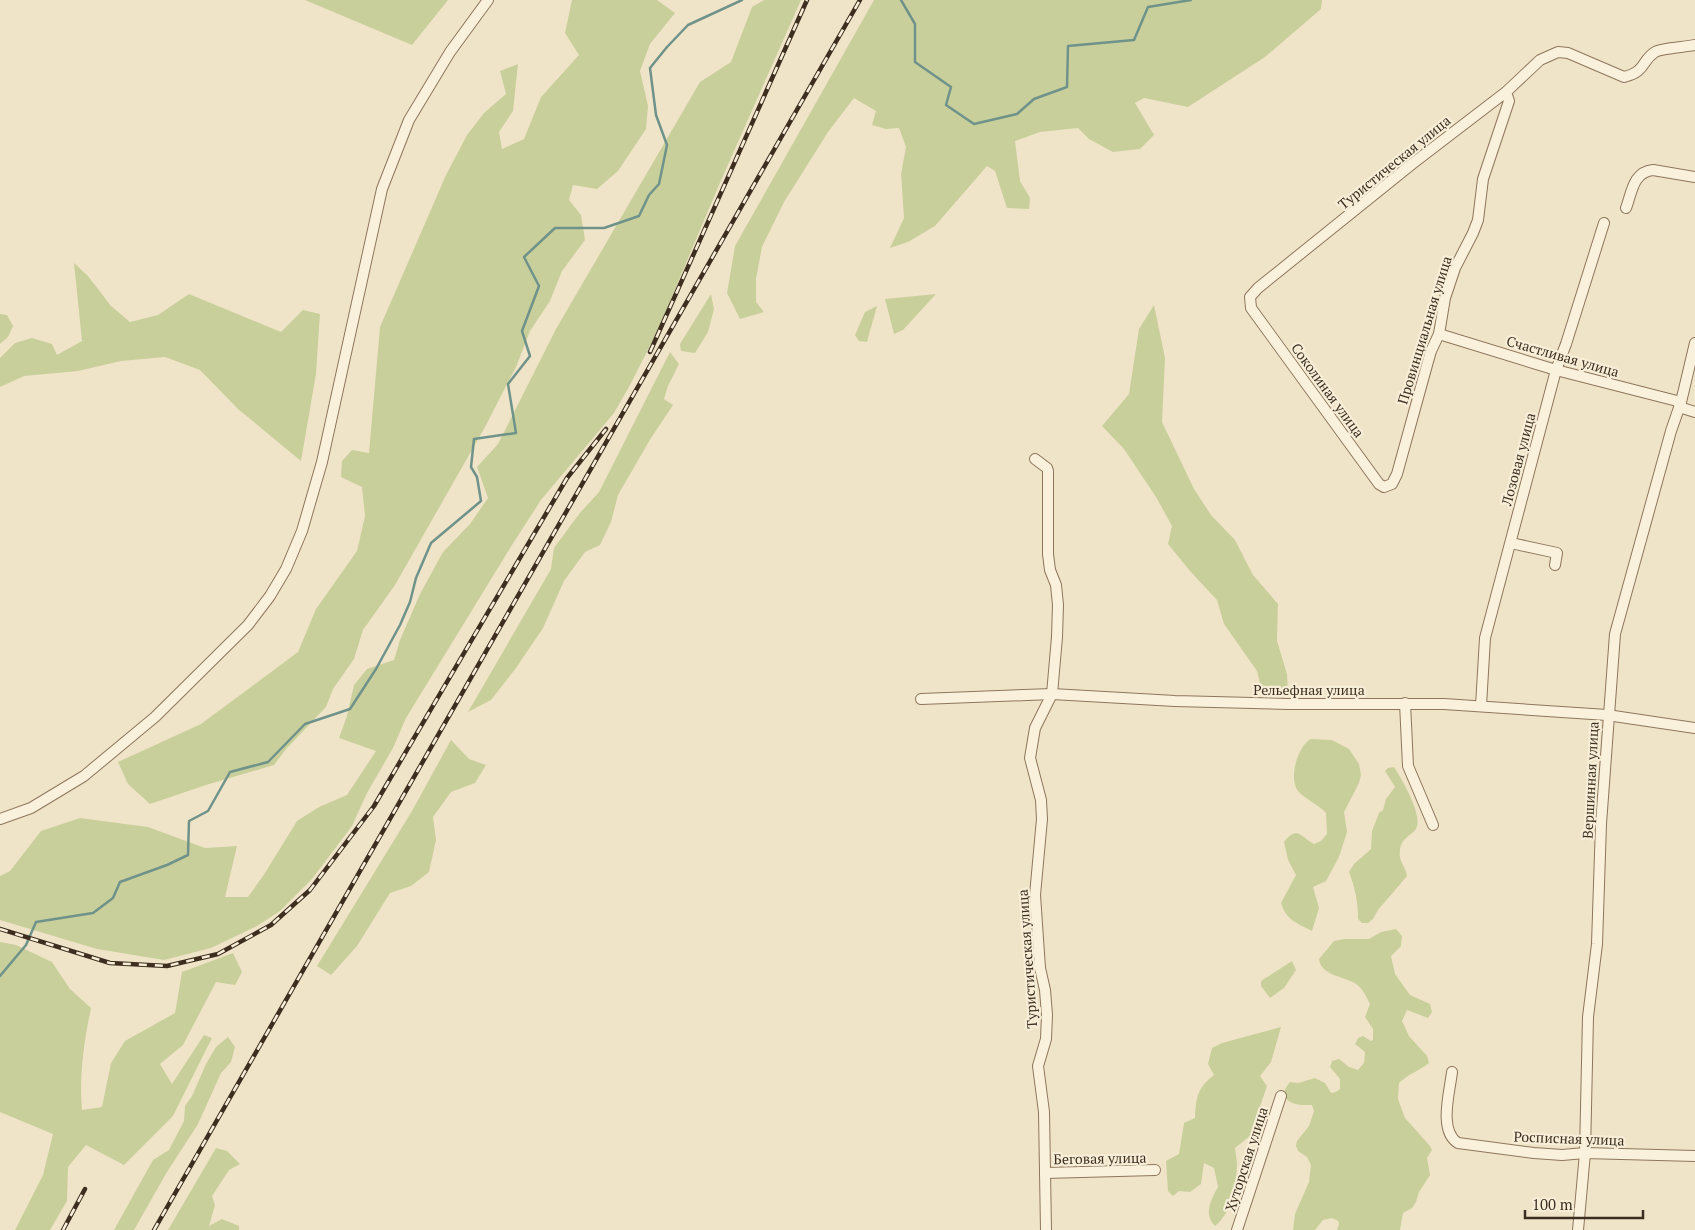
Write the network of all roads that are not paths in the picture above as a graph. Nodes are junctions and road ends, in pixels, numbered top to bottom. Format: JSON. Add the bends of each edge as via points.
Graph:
{"nodes":[{"id":1,"x":488,"y":0,"type":"edge"},
{"id":2,"x":1695,"y":45,"type":"edge"},
{"id":3,"x":1506,"y":92,"type":"junction"},
{"id":4,"x":1695,"y":177,"type":"edge"},
{"id":5,"x":1626,"y":208,"type":"dead end"},
{"id":6,"x":1604,"y":223,"type":"dead end"},
{"id":7,"x":1251,"y":308,"type":"joint"},
{"id":8,"x":1440,"y":334,"type":"junction"},
{"id":9,"x":1695,"y":343,"type":"edge"},
{"id":10,"x":1556,"y":370,"type":"junction"},
{"id":11,"x":1680,"y":405,"type":"junction"},
{"id":12,"x":1695,"y":412,"type":"edge"},
{"id":13,"x":1035,"y":460,"type":"dead end"},
{"id":14,"x":1384,"y":487,"type":"joint"},
{"id":15,"x":1511,"y":543,"type":"junction"},
{"id":16,"x":1555,"y":565,"type":"dead end"},
{"id":17,"x":1052,"y":694,"type":"junction"},
{"id":18,"x":921,"y":699,"type":"dead end"},
{"id":19,"x":1405,"y":704,"type":"junction"},
{"id":20,"x":1481,"y":706,"type":"junction"},
{"id":21,"x":1607,"y":715,"type":"junction"},
{"id":22,"x":1695,"y":728,"type":"edge"},
{"id":23,"x":0,"y":819,"type":"edge"},
{"id":24,"x":1433,"y":825,"type":"dead end"},
{"id":25,"x":1452,"y":1072,"type":"dead end"},
{"id":26,"x":1281,"y":1096,"type":"dead end"},
{"id":27,"x":1585,"y":1153,"type":"junction"},
{"id":28,"x":1695,"y":1156,"type":"edge"},
{"id":29,"x":1155,"y":1170,"type":"dead end"},
{"id":30,"x":1045,"y":1173,"type":"junction"},
{"id":31,"x":1046,"y":1230,"type":"edge"},
{"id":32,"x":1237,"y":1230,"type":"edge"},
{"id":33,"x":1578,"y":1230,"type":"edge"}],
"edges":[{"from":1,"to":23,"type":"street","via":[[450,52],[409,120],[382,189],[322,462],[302,531],[270,596],[248,625],[155,717],[84,776],[31,808]]},
{"from":2,"to":3,"type":"street","name":"Туристическая улица","via":[[1653,53],[1639,71],[1624,77],[1568,53],[1558,52],[1540,60]]},
{"from":3,"to":7,"type":"street","name":"Туристическая улица","via":[[1258,288],[1250,297]]},
{"from":3,"to":8,"type":"street","name":"Провинциальная улица","via":[[1509,101],[1483,179],[1478,220],[1450,280]]},
{"from":4,"to":5,"type":"street","via":[[1647,170],[1636,179]]},
{"from":6,"to":10,"type":"street","name":"Лозовая улица"},
{"from":7,"to":14,"type":"street","name":"Соколиная улица"},
{"from":8,"to":10,"type":"street","name":"Счастливая улица"},
{"from":8,"to":14,"type":"street","name":"Провинциальная улица","via":[[1427,365],[1397,474],[1392,484]]},
{"from":9,"to":11,"type":"street","name":"Вершинная улица"},
{"from":10,"to":11,"type":"street","name":"Счастливая улица"},
{"from":10,"to":15,"type":"street","name":"Лозовая улица"},
{"from":11,"to":12,"type":"street","name":"Счастливая улица"},
{"from":11,"to":21,"type":"street","name":"Вершинная улица","via":[[1617,624]]},
{"from":13,"to":17,"type":"street","name":"Туристическая улица","via":[[1048,471],[1048,554],[1058,605]]},
{"from":15,"to":16,"type":"street","via":[[1557,553]]},
{"from":15,"to":20,"type":"street","name":"Лозовая улица","via":[[1485,638]]},
{"from":17,"to":18,"type":"street","name":"Рельефная улица"},
{"from":17,"to":19,"type":"street","name":"Рельефная улица","via":[[1175,701]]},
{"from":17,"to":30,"type":"street","name":"Туристическая улица","via":[[1035,728],[1030,758],[1041,800],[1042,819],[1035,895],[1047,1015],[1046,1039],[1038,1066],[1044,1112]]},
{"from":19,"to":20,"type":"street","name":"Рельефная улица"},
{"from":19,"to":24,"type":"street","via":[[1408,766]]},
{"from":20,"to":21,"type":"street","name":"Рельефная улица"},
{"from":21,"to":22,"type":"street","name":"Рельефная улица"},
{"from":21,"to":27,"type":"street","name":"Вершинная улица","via":[[1597,944],[1588,1017]]},
{"from":25,"to":27,"type":"street","name":"Росписная улица","via":[[1446,1125],[1452,1139],[1458,1143],[1520,1152]]},
{"from":26,"to":32,"type":"street","name":"Хуторская улица"},
{"from":27,"to":28,"type":"street","name":"Росписная улица"},
{"from":27,"to":33,"type":"street","name":"Вершинная улица"},
{"from":29,"to":30,"type":"street","name":"Беговая улица"},
{"from":30,"to":31,"type":"street","name":"Туристическая улица"}]}
